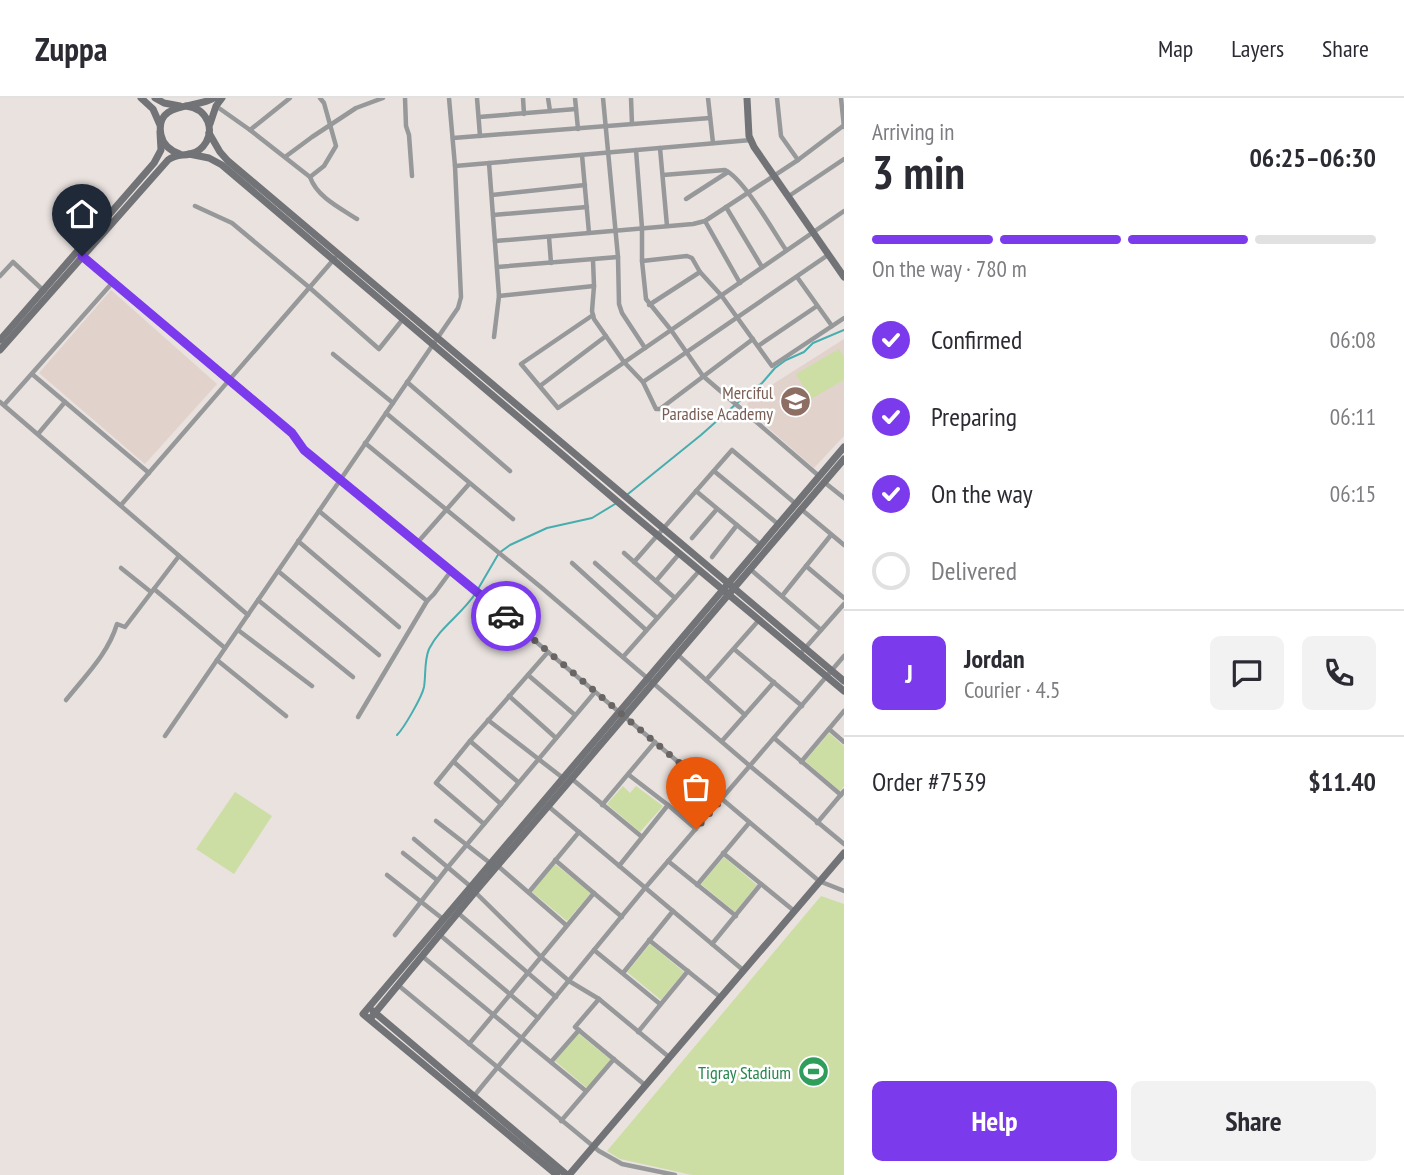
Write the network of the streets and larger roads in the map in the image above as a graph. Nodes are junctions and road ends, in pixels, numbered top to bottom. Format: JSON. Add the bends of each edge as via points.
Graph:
{"nodes":[{"id":1,"x":141,"y":98,"type":"edge"},
{"id":2,"x":155,"y":98,"type":"edge"},
{"id":3,"x":222,"y":98,"type":"edge"},
{"id":4,"x":290,"y":98,"type":"edge"},
{"id":5,"x":320,"y":98,"type":"edge"},
{"id":6,"x":383,"y":98,"type":"edge"},
{"id":7,"x":405,"y":98,"type":"edge"},
{"id":8,"x":449,"y":98,"type":"edge"},
{"id":9,"x":477,"y":98,"type":"edge"},
{"id":10,"x":523,"y":98,"type":"edge"},
{"id":11,"x":548,"y":98,"type":"edge"},
{"id":12,"x":575,"y":98,"type":"edge"},
{"id":13,"x":603,"y":98,"type":"edge"},
{"id":14,"x":631,"y":98,"type":"edge"},
{"id":15,"x":708,"y":98,"type":"edge"},
{"id":16,"x":747,"y":98,"type":"edge"},
{"id":17,"x":777,"y":98,"type":"edge"},
{"id":18,"x":841,"y":98,"type":"edge"},
{"id":19,"x":215,"y":102,"type":"edge"},
{"id":20,"x":183,"y":106,"type":"junction"},
{"id":21,"x":576,"y":108,"type":"junction"},
{"id":22,"x":550,"y":111,"type":"junction"},
{"id":23,"x":524,"y":114,"type":"junction"},
{"id":24,"x":478,"y":117,"type":"junction"},
{"id":25,"x":710,"y":118,"type":"junction"},
{"id":26,"x":632,"y":124,"type":"junction"},
{"id":27,"x":331,"y":126,"type":"junction"},
{"id":28,"x":606,"y":127,"type":"junction"},
{"id":29,"x":843,"y":127,"type":"edge"},
{"id":30,"x":161,"y":129,"type":"junction"},
{"id":31,"x":578,"y":129,"type":"junction"},
{"id":32,"x":250,"y":130,"type":"junction"},
{"id":33,"x":209,"y":131,"type":"junction"},
{"id":34,"x":480,"y":136,"type":"junction"},
{"id":35,"x":453,"y":138,"type":"junction"},
{"id":36,"x":751,"y":140,"type":"junction"},
{"id":37,"x":713,"y":143,"type":"junction"},
{"id":38,"x":660,"y":148,"type":"junction"},
{"id":39,"x":636,"y":150,"type":"junction"},
{"id":40,"x":608,"y":153,"type":"junction"},
{"id":41,"x":187,"y":154,"type":"junction"},
{"id":42,"x":582,"y":155,"type":"junction"},
{"id":43,"x":285,"y":157,"type":"junction"},
{"id":44,"x":844,"y":159,"type":"edge"},
{"id":45,"x":798,"y":160,"type":"junction"},
{"id":46,"x":489,"y":163,"type":"junction"},
{"id":47,"x":455,"y":166,"type":"junction"},
{"id":48,"x":728,"y":172,"type":"junction"},
{"id":49,"x":663,"y":175,"type":"junction"},
{"id":50,"x":773,"y":175,"type":"junction"},
{"id":51,"x":412,"y":176,"type":"dead end"},
{"id":52,"x":310,"y":177,"type":"junction"},
{"id":53,"x":585,"y":185,"type":"junction"},
{"id":54,"x":747,"y":192,"type":"junction"},
{"id":55,"x":492,"y":195,"type":"junction"},
{"id":56,"x":788,"y":197,"type":"junction"},
{"id":57,"x":686,"y":199,"type":"dead end"},
{"id":58,"x":195,"y":206,"type":"dead end"},
{"id":59,"x":587,"y":207,"type":"junction"},
{"id":60,"x":726,"y":207,"type":"junction"},
{"id":61,"x":844,"y":211,"type":"edge"},
{"id":62,"x":493,"y":215,"type":"junction"},
{"id":63,"x":357,"y":219,"type":"dead end"},
{"id":64,"x":705,"y":221,"type":"junction"},
{"id":65,"x":667,"y":226,"type":"junction"},
{"id":66,"x":642,"y":228,"type":"junction"},
{"id":67,"x":615,"y":231,"type":"junction"},
{"id":68,"x":813,"y":232,"type":"junction"},
{"id":69,"x":589,"y":233,"type":"junction"},
{"id":70,"x":549,"y":237,"type":"junction"},
{"id":71,"x":495,"y":241,"type":"junction"},
{"id":72,"x":786,"y":250,"type":"junction"},
{"id":73,"x":828,"y":255,"type":"junction"},
{"id":74,"x":82,"y":256,"type":"junction"},
{"id":75,"x":618,"y":257,"type":"junction"},
{"id":76,"x":336,"y":258,"type":"junction"},
{"id":77,"x":593,"y":260,"type":"junction"},
{"id":78,"x":642,"y":261,"type":"junction"},
{"id":79,"x":551,"y":263,"type":"junction"},
{"id":80,"x":497,"y":267,"type":"junction"},
{"id":81,"x":762,"y":267,"type":"junction"},
{"id":82,"x":700,"y":272,"type":"junction"},
{"id":83,"x":0,"y":276,"type":"edge"},
{"id":84,"x":797,"y":276,"type":"junction"},
{"id":85,"x":844,"y":277,"type":"edge"},
{"id":86,"x":113,"y":282,"type":"junction"},
{"id":87,"x":740,"y":283,"type":"junction"},
{"id":88,"x":594,"y":286,"type":"junction"},
{"id":89,"x":310,"y":288,"type":"junction"},
{"id":90,"x":45,"y":293,"type":"junction"},
{"id":91,"x":721,"y":295,"type":"junction"},
{"id":92,"x":499,"y":296,"type":"junction"},
{"id":93,"x":649,"y":305,"type":"junction"},
{"id":94,"x":817,"y":306,"type":"junction"},
{"id":95,"x":593,"y":315,"type":"junction"},
{"id":96,"x":737,"y":317,"type":"junction"},
{"id":97,"x":844,"y":318,"type":"edge"},
{"id":98,"x":403,"y":319,"type":"junction"},
{"id":99,"x":832,"y":326,"type":"junction"},
{"id":100,"x":671,"y":330,"type":"junction"},
{"id":101,"x":606,"y":336,"type":"junction"},
{"id":102,"x":494,"y":337,"type":"dead end"},
{"id":103,"x":753,"y":339,"type":"junction"},
{"id":104,"x":0,"y":340,"type":"edge"},
{"id":105,"x":435,"y":342,"type":"junction"},
{"id":106,"x":758,"y":346,"type":"junction"},
{"id":107,"x":645,"y":348,"type":"junction"},
{"id":108,"x":0,"y":350,"type":"edge"},
{"id":109,"x":685,"y":353,"type":"junction"},
{"id":110,"x":333,"y":354,"type":"dead end"},
{"id":111,"x":624,"y":362,"type":"junction"},
{"id":112,"x":32,"y":374,"type":"junction"},
{"id":113,"x":703,"y":376,"type":"junction"},
{"id":114,"x":230,"y":380,"type":"junction"},
{"id":115,"x":407,"y":382,"type":"junction"},
{"id":116,"x":643,"y":382,"type":"junction"},
{"id":117,"x":540,"y":386,"type":"junction"},
{"id":118,"x":65,"y":402,"type":"junction"},
{"id":119,"x":393,"y":403,"type":"junction"},
{"id":120,"x":2,"y":404,"type":"edge"},
{"id":121,"x":386,"y":413,"type":"junction"},
{"id":122,"x":38,"y":434,"type":"junction"},
{"id":123,"x":365,"y":443,"type":"junction"},
{"id":124,"x":844,"y":447,"type":"edge"},
{"id":125,"x":842,"y":464,"type":"edge"},
{"id":126,"x":510,"y":471,"type":"dead end"},
{"id":127,"x":714,"y":471,"type":"junction"},
{"id":128,"x":149,"y":473,"type":"junction"},
{"id":129,"x":340,"y":479,"type":"junction"},
{"id":130,"x":822,"y":479,"type":"junction"},
{"id":131,"x":469,"y":484,"type":"junction"},
{"id":132,"x":696,"y":491,"type":"junction"},
{"id":133,"x":844,"y":498,"type":"edge"},
{"id":134,"x":121,"y":505,"type":"junction"},
{"id":135,"x":629,"y":505,"type":"junction"},
{"id":136,"x":798,"y":506,"type":"junction"},
{"id":137,"x":447,"y":509,"type":"junction"},
{"id":138,"x":717,"y":509,"type":"junction"},
{"id":139,"x":319,"y":510,"type":"junction"},
{"id":140,"x":513,"y":519,"type":"dead end"},
{"id":141,"x":737,"y":525,"type":"junction"},
{"id":142,"x":778,"y":525,"type":"junction"},
{"id":143,"x":661,"y":532,"type":"junction"},
{"id":144,"x":831,"y":535,"type":"junction"},
{"id":145,"x":692,"y":538,"type":"dead end"},
{"id":146,"x":298,"y":541,"type":"junction"},
{"id":147,"x":418,"y":542,"type":"junction"},
{"id":148,"x":761,"y":545,"type":"junction"},
{"id":149,"x":844,"y":545,"type":"edge"},
{"id":150,"x":624,"y":553,"type":"dead end"},
{"id":151,"x":680,"y":553,"type":"junction"},
{"id":152,"x":179,"y":556,"type":"junction"},
{"id":153,"x":712,"y":557,"type":"dead end"},
{"id":154,"x":634,"y":562,"type":"junction"},
{"id":155,"x":572,"y":563,"type":"dead end"},
{"id":156,"x":595,"y":563,"type":"dead end"},
{"id":157,"x":806,"y":566,"type":"junction"},
{"id":158,"x":121,"y":568,"type":"dead end"},
{"id":159,"x":750,"y":568,"type":"junction"},
{"id":160,"x":700,"y":570,"type":"junction"},
{"id":161,"x":278,"y":571,"type":"junction"},
{"id":162,"x":451,"y":571,"type":"junction"},
{"id":163,"x":656,"y":581,"type":"junction"},
{"id":164,"x":728,"y":589,"type":"junction"},
{"id":165,"x":152,"y":591,"type":"junction"},
{"id":166,"x":782,"y":596,"type":"junction"},
{"id":167,"x":675,"y":598,"type":"junction"},
{"id":168,"x":844,"y":598,"type":"edge"},
{"id":169,"x":258,"y":600,"type":"junction"},
{"id":170,"x":427,"y":601,"type":"junction"},
{"id":171,"x":844,"y":604,"type":"edge"},
{"id":172,"x":248,"y":615,"type":"junction"},
{"id":173,"x":657,"y":618,"type":"junction"},
{"id":174,"x":760,"y":620,"type":"junction"},
{"id":175,"x":400,"y":627,"type":"dead end"},
{"id":176,"x":238,"y":630,"type":"junction"},
{"id":177,"x":646,"y":630,"type":"junction"},
{"id":178,"x":821,"y":630,"type":"junction"},
{"id":179,"x":225,"y":649,"type":"junction"},
{"id":180,"x":734,"y":649,"type":"junction"},
{"id":181,"x":803,"y":651,"type":"junction"},
{"id":182,"x":548,"y":652,"type":"junction"},
{"id":183,"x":379,"y":655,"type":"dead end"},
{"id":184,"x":678,"y":655,"type":"junction"},
{"id":185,"x":844,"y":656,"type":"edge"},
{"id":186,"x":623,"y":657,"type":"junction"},
{"id":187,"x":217,"y":660,"type":"junction"},
{"id":188,"x":829,"y":673,"type":"junction"},
{"id":189,"x":528,"y":675,"type":"junction"},
{"id":190,"x":353,"y":677,"type":"dead end"},
{"id":191,"x":651,"y":680,"type":"junction"},
{"id":192,"x":706,"y":680,"type":"junction"},
{"id":193,"x":844,"y":681,"type":"edge"},
{"id":194,"x":774,"y":682,"type":"junction"},
{"id":195,"x":312,"y":686,"type":"dead end"},
{"id":196,"x":844,"y":691,"type":"edge"},
{"id":197,"x":595,"y":692,"type":"junction"},
{"id":198,"x":509,"y":696,"type":"junction"},
{"id":199,"x":66,"y":700,"type":"dead end"},
{"id":200,"x":802,"y":706,"type":"junction"},
{"id":201,"x":844,"y":711,"type":"edge"},
{"id":202,"x":575,"y":715,"type":"junction"},
{"id":203,"x":621,"y":715,"type":"junction"},
{"id":204,"x":745,"y":715,"type":"junction"},
{"id":205,"x":286,"y":716,"type":"dead end"},
{"id":206,"x":358,"y":717,"type":"dead end"},
{"id":207,"x":488,"y":720,"type":"junction"},
{"id":208,"x":829,"y":729,"type":"junction"},
{"id":209,"x":165,"y":736,"type":"dead end"},
{"id":210,"x":556,"y":738,"type":"junction"},
{"id":211,"x":774,"y":738,"type":"junction"},
{"id":212,"x":470,"y":741,"type":"junction"},
{"id":213,"x":722,"y":741,"type":"junction"},
{"id":214,"x":655,"y":742,"type":"junction"},
{"id":215,"x":844,"y":742,"type":"edge"},
{"id":216,"x":538,"y":759,"type":"junction"},
{"id":217,"x":454,"y":762,"type":"junction"},
{"id":218,"x":802,"y":762,"type":"junction"},
{"id":219,"x":750,"y":766,"type":"junction"},
{"id":220,"x":629,"y":775,"type":"junction"},
{"id":221,"x":563,"y":778,"type":"junction"},
{"id":222,"x":572,"y":779,"type":"junction"},
{"id":223,"x":518,"y":782,"type":"junction"},
{"id":224,"x":842,"y":793,"type":"edge"},
{"id":225,"x":722,"y":799,"type":"junction"},
{"id":226,"x":501,"y":803,"type":"junction"},
{"id":227,"x":602,"y":804,"type":"junction"},
{"id":228,"x":668,"y":805,"type":"junction"},
{"id":229,"x":548,"y":806,"type":"junction"},
{"id":230,"x":436,"y":821,"type":"dead end"},
{"id":231,"x":749,"y":822,"type":"junction"},
{"id":232,"x":817,"y":823,"type":"junction"},
{"id":233,"x":484,"y":824,"type":"junction"},
{"id":234,"x":696,"y":829,"type":"junction"},
{"id":235,"x":579,"y":832,"type":"junction"},
{"id":236,"x":642,"y":837,"type":"junction"},
{"id":237,"x":414,"y":839,"type":"dead end"},
{"id":238,"x":466,"y":844,"type":"junction"},
{"id":239,"x":844,"y":844,"type":"edge"},
{"id":240,"x":403,"y":853,"type":"dead end"},
{"id":241,"x":723,"y":853,"type":"junction"},
{"id":242,"x":844,"y":853,"type":"edge"},
{"id":243,"x":555,"y":860,"type":"junction"},
{"id":244,"x":668,"y":862,"type":"junction"},
{"id":245,"x":494,"y":865,"type":"junction"},
{"id":246,"x":619,"y":866,"type":"junction"},
{"id":247,"x":447,"y":867,"type":"junction"},
{"id":248,"x":387,"y":875,"type":"dead end"},
{"id":249,"x":438,"y":880,"type":"junction"},
{"id":250,"x":819,"y":881,"type":"junction"},
{"id":251,"x":697,"y":884,"type":"junction"},
{"id":252,"x":761,"y":884,"type":"junction"},
{"id":253,"x":645,"y":888,"type":"junction"},
{"id":254,"x":473,"y":890,"type":"junction"},
{"id":255,"x":844,"y":891,"type":"edge"},
{"id":256,"x":529,"y":892,"type":"junction"},
{"id":257,"x":594,"y":893,"type":"junction"},
{"id":258,"x":421,"y":901,"type":"junction"},
{"id":259,"x":673,"y":911,"type":"junction"},
{"id":260,"x":793,"y":911,"type":"junction"},
{"id":261,"x":458,"y":913,"type":"junction"},
{"id":262,"x":736,"y":916,"type":"junction"},
{"id":263,"x":622,"y":917,"type":"junction"},
{"id":264,"x":443,"y":919,"type":"junction"},
{"id":265,"x":566,"y":925,"type":"junction"},
{"id":266,"x":395,"y":934,"type":"dead end"},
{"id":267,"x":440,"y":935,"type":"junction"},
{"id":268,"x":649,"y":940,"type":"junction"},
{"id":269,"x":712,"y":944,"type":"junction"},
{"id":270,"x":594,"y":950,"type":"junction"},
{"id":271,"x":422,"y":956,"type":"junction"},
{"id":272,"x":541,"y":957,"type":"junction"},
{"id":273,"x":743,"y":970,"type":"junction"},
{"id":274,"x":688,"y":971,"type":"junction"},
{"id":275,"x":622,"y":973,"type":"junction"},
{"id":276,"x":529,"y":974,"type":"junction"},
{"id":277,"x":569,"y":981,"type":"junction"},
{"id":278,"x":398,"y":985,"type":"junction"},
{"id":279,"x":511,"y":995,"type":"junction"},
{"id":280,"x":556,"y":997,"type":"junction"},
{"id":281,"x":720,"y":997,"type":"junction"},
{"id":282,"x":599,"y":999,"type":"junction"},
{"id":283,"x":660,"y":1004,"type":"junction"},
{"id":284,"x":372,"y":1013,"type":"junction"},
{"id":285,"x":494,"y":1015,"type":"junction"},
{"id":286,"x":538,"y":1018,"type":"junction"},
{"id":287,"x":579,"y":1030,"type":"junction"},
{"id":288,"x":638,"y":1032,"type":"junction"},
{"id":289,"x":522,"y":1038,"type":"junction"},
{"id":290,"x":469,"y":1044,"type":"junction"},
{"id":291,"x":669,"y":1057,"type":"junction"},
{"id":292,"x":614,"y":1059,"type":"junction"},
{"id":293,"x":551,"y":1062,"type":"junction"},
{"id":294,"x":497,"y":1068,"type":"junction"},
{"id":295,"x":645,"y":1085,"type":"junction"},
{"id":296,"x":586,"y":1091,"type":"junction"},
{"id":297,"x":472,"y":1098,"type":"junction"},
{"id":298,"x":561,"y":1121,"type":"junction"},
{"id":299,"x":593,"y":1147,"type":"junction"},
{"id":300,"x":557,"y":1175,"type":"edge"},
{"id":301,"x":568,"y":1175,"type":"edge"},
{"id":302,"x":675,"y":1175,"type":"edge"}],
"edges":[{"from":1,"to":30,"type":"street","via":[[153,109]]},
{"from":2,"to":20,"type":"street"},
{"from":3,"to":19,"type":"street"},
{"from":4,"to":32,"type":"street"},
{"from":5,"to":27,"type":"street"},
{"from":6,"to":27,"type":"street","via":[[356,108]]},
{"from":7,"to":51,"type":"street"},
{"from":8,"to":35,"type":"street"},
{"from":9,"to":24,"type":"street"},
{"from":10,"to":23,"type":"street"},
{"from":11,"to":22,"type":"street"},
{"from":12,"to":21,"type":"street"},
{"from":13,"to":28,"type":"street"},
{"from":14,"to":26,"type":"street"},
{"from":15,"to":25,"type":"street"},
{"from":16,"to":36,"type":"street"},
{"from":17,"to":45,"type":"street","via":[[781,136]]},
{"from":18,"to":29,"type":"street"},
{"from":19,"to":20,"type":"street"},
{"from":19,"to":32,"type":"street"},
{"from":19,"to":33,"type":"street"},
{"from":20,"to":30,"type":"street","via":[[167,113]]},
{"from":20,"to":33,"type":"street","via":[[204,114]]},
{"from":21,"to":22,"type":"street"},
{"from":21,"to":31,"type":"street"},
{"from":22,"to":23,"type":"street"},
{"from":23,"to":24,"type":"street"},
{"from":24,"to":34,"type":"street"},
{"from":25,"to":26,"type":"street"},
{"from":25,"to":37,"type":"street"},
{"from":26,"to":28,"type":"street"},
{"from":27,"to":43,"type":"street"},
{"from":27,"to":52,"type":"street","via":[[336,146],[324,166]]},
{"from":28,"to":31,"type":"street"},
{"from":28,"to":40,"type":"street"},
{"from":29,"to":45,"type":"street"},
{"from":30,"to":41,"type":"street","via":[[163,142],[170,149]]},
{"from":30,"to":90,"type":"street","via":[[162,146],[154,163]]},
{"from":31,"to":34,"type":"street"},
{"from":32,"to":43,"type":"street"},
{"from":33,"to":41,"type":"street","via":[[203,147]]},
{"from":33,"to":76,"type":"street","via":[[228,161]]},
{"from":34,"to":35,"type":"street"},
{"from":35,"to":47,"type":"street"},
{"from":36,"to":37,"type":"street"},
{"from":36,"to":50,"type":"street"},
{"from":37,"to":38,"type":"street"},
{"from":38,"to":39,"type":"street"},
{"from":38,"to":49,"type":"street"},
{"from":39,"to":40,"type":"street"},
{"from":39,"to":66,"type":"street"},
{"from":40,"to":42,"type":"street"},
{"from":40,"to":67,"type":"street"},
{"from":41,"to":74,"type":"street","via":[[168,160]]},
{"from":41,"to":76,"type":"street","via":[[222,165]]},
{"from":42,"to":46,"type":"street"},
{"from":42,"to":53,"type":"street"},
{"from":43,"to":52,"type":"street"},
{"from":44,"to":56,"type":"street"},
{"from":45,"to":50,"type":"street"},
{"from":46,"to":47,"type":"street"},
{"from":46,"to":55,"type":"street"},
{"from":47,"to":105,"type":"street","via":[[461,297]]},
{"from":48,"to":49,"type":"street"},
{"from":48,"to":54,"type":"street"},
{"from":48,"to":57,"type":"street"},
{"from":49,"to":65,"type":"street"},
{"from":50,"to":54,"type":"street"},
{"from":50,"to":56,"type":"street"},
{"from":52,"to":63,"type":"street","via":[[319,193]]},
{"from":53,"to":55,"type":"street"},
{"from":53,"to":59,"type":"street"},
{"from":54,"to":60,"type":"street"},
{"from":54,"to":72,"type":"street"},
{"from":55,"to":62,"type":"street"},
{"from":56,"to":68,"type":"street"},
{"from":58,"to":89,"type":"street","via":[[232,223]]},
{"from":59,"to":62,"type":"street"},
{"from":59,"to":69,"type":"street"},
{"from":60,"to":64,"type":"street"},
{"from":60,"to":81,"type":"street"},
{"from":61,"to":68,"type":"street"},
{"from":62,"to":71,"type":"street"},
{"from":64,"to":65,"type":"street"},
{"from":64,"to":87,"type":"street"},
{"from":65,"to":66,"type":"street"},
{"from":66,"to":67,"type":"street"},
{"from":66,"to":78,"type":"street"},
{"from":67,"to":69,"type":"street"},
{"from":67,"to":75,"type":"street"},
{"from":68,"to":72,"type":"street"},
{"from":68,"to":73,"type":"street"},
{"from":69,"to":70,"type":"street"},
{"from":70,"to":71,"type":"street"},
{"from":70,"to":79,"type":"street"},
{"from":71,"to":80,"type":"street"},
{"from":72,"to":81,"type":"street"},
{"from":73,"to":84,"type":"street"},
{"from":73,"to":85,"type":"street"},
{"from":74,"to":86,"type":"street"},
{"from":74,"to":90,"type":"street"},
{"from":75,"to":77,"type":"street"},
{"from":75,"to":107,"type":"street","via":[[620,309]]},
{"from":76,"to":89,"type":"street"},
{"from":76,"to":98,"type":"street"},
{"from":76,"to":105,"type":"street"},
{"from":77,"to":79,"type":"street"},
{"from":77,"to":88,"type":"street"},
{"from":78,"to":82,"type":"street","via":[[690,257]]},
{"from":78,"to":93,"type":"street"},
{"from":79,"to":80,"type":"street"},
{"from":80,"to":92,"type":"street"},
{"from":81,"to":87,"type":"street"},
{"from":82,"to":91,"type":"street"},
{"from":82,"to":93,"type":"street"},
{"from":83,"to":90,"type":"street","via":[[13,262]]},
{"from":84,"to":94,"type":"street"},
{"from":84,"to":96,"type":"street"},
{"from":86,"to":112,"type":"street"},
{"from":86,"to":114,"type":"street"},
{"from":87,"to":91,"type":"street"},
{"from":88,"to":92,"type":"street"},
{"from":88,"to":95,"type":"street"},
{"from":89,"to":98,"type":"street","via":[[379,349]]},
{"from":89,"to":114,"type":"street"},
{"from":90,"to":104,"type":"street"},
{"from":90,"to":108,"type":"street"},
{"from":91,"to":96,"type":"street"},
{"from":91,"to":100,"type":"street"},
{"from":92,"to":102,"type":"street"},
{"from":93,"to":100,"type":"street"},
{"from":94,"to":99,"type":"street"},
{"from":94,"to":106,"type":"street"},
{"from":95,"to":101,"type":"street"},
{"from":95,"to":117,"type":"street","via":[[521,364]]},
{"from":96,"to":103,"type":"street"},
{"from":96,"to":109,"type":"street"},
{"from":97,"to":99,"type":"street"},
{"from":98,"to":105,"type":"street"},
{"from":99,"to":106,"type":"street","via":[[772,366]]},
{"from":100,"to":107,"type":"street"},
{"from":100,"to":109,"type":"street"},
{"from":101,"to":111,"type":"street"},
{"from":101,"to":117,"type":"street"},
{"from":103,"to":106,"type":"street"},
{"from":103,"to":113,"type":"street"},
{"from":105,"to":115,"type":"street"},
{"from":105,"to":135,"type":"street","via":[[618,491]]},
{"from":105,"to":135,"type":"street","via":[[608,494]]},
{"from":107,"to":111,"type":"street"},
{"from":109,"to":113,"type":"street"},
{"from":109,"to":116,"type":"street"},
{"from":110,"to":119,"type":"street"},
{"from":111,"to":116,"type":"street"},
{"from":111,"to":117,"type":"street","via":[[558,408]]},
{"from":112,"to":118,"type":"street"},
{"from":112,"to":120,"type":"street"},
{"from":113,"to":116,"type":"street","via":[[658,410]]},
{"from":113,"to":130,"type":"street"},
{"from":114,"to":128,"type":"street"},
{"from":114,"to":129,"type":"street"},
{"from":115,"to":119,"type":"street"},
{"from":115,"to":126,"type":"street"},
{"from":118,"to":122,"type":"street"},
{"from":118,"to":128,"type":"street"},
{"from":119,"to":121,"type":"street"},
{"from":120,"to":122,"type":"street"},
{"from":121,"to":123,"type":"street"},
{"from":121,"to":131,"type":"street"},
{"from":122,"to":134,"type":"street"},
{"from":123,"to":129,"type":"street"},
{"from":123,"to":137,"type":"street"},
{"from":124,"to":130,"type":"street"},
{"from":125,"to":130,"type":"street"},
{"from":127,"to":132,"type":"street"},
{"from":127,"to":136,"type":"street","via":[[732,450]]},
{"from":127,"to":142,"type":"street"},
{"from":128,"to":134,"type":"street"},
{"from":129,"to":139,"type":"street"},
{"from":129,"to":147,"type":"street"},
{"from":130,"to":133,"type":"street"},
{"from":130,"to":136,"type":"street"},
{"from":131,"to":137,"type":"street"},
{"from":131,"to":140,"type":"street"},
{"from":132,"to":138,"type":"street"},
{"from":132,"to":143,"type":"street"},
{"from":134,"to":152,"type":"street"},
{"from":135,"to":143,"type":"street"},
{"from":136,"to":142,"type":"street"},
{"from":136,"to":144,"type":"street"},
{"from":136,"to":159,"type":"street"},
{"from":137,"to":147,"type":"street"},
{"from":137,"to":186,"type":"street"},
{"from":138,"to":141,"type":"street"},
{"from":138,"to":145,"type":"street"},
{"from":139,"to":146,"type":"street"},
{"from":139,"to":170,"type":"street"},
{"from":141,"to":148,"type":"street"},
{"from":141,"to":153,"type":"street"},
{"from":142,"to":148,"type":"street"},
{"from":143,"to":151,"type":"street"},
{"from":143,"to":154,"type":"street"},
{"from":143,"to":164,"type":"street"},
{"from":144,"to":149,"type":"street"},
{"from":144,"to":157,"type":"street"},
{"from":146,"to":161,"type":"street"},
{"from":146,"to":175,"type":"street"},
{"from":147,"to":162,"type":"street"},
{"from":148,"to":164,"type":"street"},
{"from":150,"to":154,"type":"street"},
{"from":151,"to":160,"type":"street"},
{"from":151,"to":163,"type":"street"},
{"from":152,"to":165,"type":"street"},
{"from":152,"to":172,"type":"street"},
{"from":154,"to":163,"type":"street"},
{"from":155,"to":177,"type":"street"},
{"from":156,"to":173,"type":"street"},
{"from":157,"to":166,"type":"street"},
{"from":157,"to":168,"type":"street"},
{"from":158,"to":165,"type":"street"},
{"from":159,"to":164,"type":"street"},
{"from":159,"to":166,"type":"street"},
{"from":160,"to":164,"type":"street"},
{"from":160,"to":167,"type":"street"},
{"from":161,"to":169,"type":"street"},
{"from":161,"to":183,"type":"street"},
{"from":162,"to":170,"type":"street"},
{"from":162,"to":182,"type":"street"},
{"from":163,"to":167,"type":"street"},
{"from":164,"to":174,"type":"street"},
{"from":164,"to":181,"type":"street"},
{"from":164,"to":184,"type":"street"},
{"from":164,"to":191,"type":"street"},
{"from":165,"to":179,"type":"street"},
{"from":165,"to":199,"type":"street","via":[[125,626],[117,624],[107,647]]},
{"from":166,"to":178,"type":"street"},
{"from":167,"to":173,"type":"street"},
{"from":169,"to":172,"type":"street"},
{"from":169,"to":190,"type":"street"},
{"from":170,"to":206,"type":"street"},
{"from":171,"to":178,"type":"street"},
{"from":172,"to":176,"type":"street"},
{"from":173,"to":177,"type":"street"},
{"from":174,"to":180,"type":"street"},
{"from":174,"to":181,"type":"street"},
{"from":176,"to":179,"type":"street"},
{"from":176,"to":195,"type":"street"},
{"from":177,"to":186,"type":"street"},
{"from":178,"to":181,"type":"street"},
{"from":179,"to":187,"type":"street"},
{"from":180,"to":192,"type":"street"},
{"from":180,"to":194,"type":"street"},
{"from":181,"to":188,"type":"street"},
{"from":182,"to":189,"type":"street"},
{"from":182,"to":197,"type":"street"},
{"from":184,"to":191,"type":"street"},
{"from":184,"to":192,"type":"street"},
{"from":185,"to":188,"type":"street"},
{"from":186,"to":191,"type":"street"},
{"from":187,"to":205,"type":"street"},
{"from":187,"to":209,"type":"street"},
{"from":188,"to":193,"type":"street"},
{"from":188,"to":196,"type":"street"},
{"from":188,"to":200,"type":"street"},
{"from":189,"to":198,"type":"street"},
{"from":189,"to":202,"type":"street"},
{"from":191,"to":203,"type":"street"},
{"from":191,"to":213,"type":"street"},
{"from":192,"to":204,"type":"street"},
{"from":194,"to":200,"type":"street"},
{"from":194,"to":204,"type":"street"},
{"from":197,"to":202,"type":"street"},
{"from":197,"to":203,"type":"street"},
{"from":198,"to":207,"type":"street"},
{"from":198,"to":210,"type":"street"},
{"from":200,"to":211,"type":"street"},
{"from":201,"to":208,"type":"street"},
{"from":202,"to":210,"type":"street"},
{"from":203,"to":214,"type":"street"},
{"from":203,"to":221,"type":"street"},
{"from":203,"to":222,"type":"street"},
{"from":204,"to":213,"type":"street"},
{"from":207,"to":212,"type":"street"},
{"from":207,"to":216,"type":"street"},
{"from":208,"to":215,"type":"street"},
{"from":208,"to":218,"type":"street"},
{"from":210,"to":216,"type":"street"},
{"from":211,"to":218,"type":"street"},
{"from":211,"to":219,"type":"street"},
{"from":212,"to":217,"type":"street"},
{"from":212,"to":223,"type":"street"},
{"from":213,"to":219,"type":"street"},
{"from":214,"to":220,"type":"street"},
{"from":214,"to":225,"type":"street"},
{"from":216,"to":221,"type":"street"},
{"from":216,"to":223,"type":"street"},
{"from":217,"to":226,"type":"street"},
{"from":217,"to":233,"type":"street","via":[[436,783]]},
{"from":218,"to":224,"type":"street"},
{"from":219,"to":225,"type":"street"},
{"from":219,"to":232,"type":"street"},
{"from":220,"to":227,"type":"street"},
{"from":220,"to":228,"type":"street"},
{"from":221,"to":245,"type":"street"},
{"from":222,"to":227,"type":"street"},
{"from":222,"to":229,"type":"street"},
{"from":223,"to":226,"type":"street"},
{"from":224,"to":232,"type":"street"},
{"from":225,"to":231,"type":"street"},
{"from":225,"to":234,"type":"street"},
{"from":226,"to":233,"type":"street"},
{"from":227,"to":236,"type":"street"},
{"from":228,"to":234,"type":"street"},
{"from":228,"to":236,"type":"street"},
{"from":229,"to":235,"type":"street"},
{"from":229,"to":245,"type":"street"},
{"from":230,"to":238,"type":"street"},
{"from":231,"to":241,"type":"street"},
{"from":231,"to":250,"type":"street"},
{"from":232,"to":239,"type":"street"},
{"from":233,"to":238,"type":"street"},
{"from":234,"to":244,"type":"street"},
{"from":235,"to":243,"type":"street"},
{"from":235,"to":246,"type":"street"},
{"from":236,"to":246,"type":"street"},
{"from":237,"to":247,"type":"street"},
{"from":238,"to":245,"type":"street"},
{"from":238,"to":247,"type":"street"},
{"from":240,"to":249,"type":"street"},
{"from":241,"to":251,"type":"street"},
{"from":241,"to":252,"type":"street"},
{"from":242,"to":250,"type":"street"},
{"from":243,"to":256,"type":"street"},
{"from":243,"to":257,"type":"street"},
{"from":244,"to":251,"type":"street"},
{"from":244,"to":253,"type":"street"},
{"from":245,"to":254,"type":"street"},
{"from":245,"to":256,"type":"street"},
{"from":246,"to":253,"type":"street"},
{"from":247,"to":249,"type":"street"},
{"from":247,"to":254,"type":"street"},
{"from":248,"to":258,"type":"street"},
{"from":249,"to":258,"type":"street"},
{"from":250,"to":255,"type":"street"},
{"from":250,"to":260,"type":"street"},
{"from":251,"to":262,"type":"street"},
{"from":252,"to":260,"type":"street"},
{"from":252,"to":262,"type":"street"},
{"from":253,"to":259,"type":"street"},
{"from":253,"to":263,"type":"street"},
{"from":254,"to":261,"type":"street"},
{"from":254,"to":264,"type":"street"},
{"from":254,"to":272,"type":"street"},
{"from":256,"to":265,"type":"street"},
{"from":257,"to":263,"type":"street"},
{"from":257,"to":265,"type":"street"},
{"from":258,"to":264,"type":"street"},
{"from":258,"to":266,"type":"street"},
{"from":259,"to":268,"type":"street"},
{"from":259,"to":269,"type":"street"},
{"from":260,"to":273,"type":"street"},
{"from":261,"to":267,"type":"street"},
{"from":261,"to":276,"type":"street"},
{"from":262,"to":269,"type":"street"},
{"from":263,"to":270,"type":"street"},
{"from":264,"to":284,"type":"street"},
{"from":265,"to":272,"type":"street"},
{"from":267,"to":271,"type":"street"},
{"from":267,"to":279,"type":"street"},
{"from":268,"to":274,"type":"street"},
{"from":268,"to":275,"type":"street"},
{"from":269,"to":273,"type":"street"},
{"from":270,"to":275,"type":"street"},
{"from":270,"to":277,"type":"street"},
{"from":271,"to":278,"type":"street"},
{"from":271,"to":285,"type":"street"},
{"from":272,"to":276,"type":"street"},
{"from":272,"to":277,"type":"street"},
{"from":273,"to":281,"type":"street"},
{"from":274,"to":281,"type":"street"},
{"from":274,"to":283,"type":"street"},
{"from":275,"to":283,"type":"street"},
{"from":276,"to":279,"type":"street"},
{"from":276,"to":280,"type":"street"},
{"from":277,"to":280,"type":"street"},
{"from":277,"to":282,"type":"street"},
{"from":278,"to":284,"type":"street"},
{"from":278,"to":290,"type":"street"},
{"from":279,"to":285,"type":"street"},
{"from":279,"to":286,"type":"street"},
{"from":280,"to":286,"type":"street"},
{"from":281,"to":291,"type":"street"},
{"from":282,"to":287,"type":"street","via":[[575,1027]]},
{"from":282,"to":288,"type":"street"},
{"from":283,"to":288,"type":"street"},
{"from":284,"to":297,"type":"street"},
{"from":285,"to":289,"type":"street"},
{"from":285,"to":290,"type":"street"},
{"from":286,"to":289,"type":"street"},
{"from":287,"to":292,"type":"street"},
{"from":287,"to":293,"type":"street"},
{"from":288,"to":291,"type":"street"},
{"from":289,"to":293,"type":"street"},
{"from":289,"to":294,"type":"street"},
{"from":290,"to":294,"type":"street"},
{"from":291,"to":295,"type":"street"},
{"from":292,"to":295,"type":"street"},
{"from":292,"to":296,"type":"street"},
{"from":293,"to":296,"type":"street"},
{"from":294,"to":297,"type":"street"},
{"from":294,"to":298,"type":"street"},
{"from":295,"to":299,"type":"street"},
{"from":296,"to":298,"type":"street"},
{"from":297,"to":300,"type":"street"},
{"from":297,"to":301,"type":"street"},
{"from":298,"to":299,"type":"street"},
{"from":299,"to":301,"type":"street"},
{"from":299,"to":302,"type":"street","via":[[622,1164]]}]}
